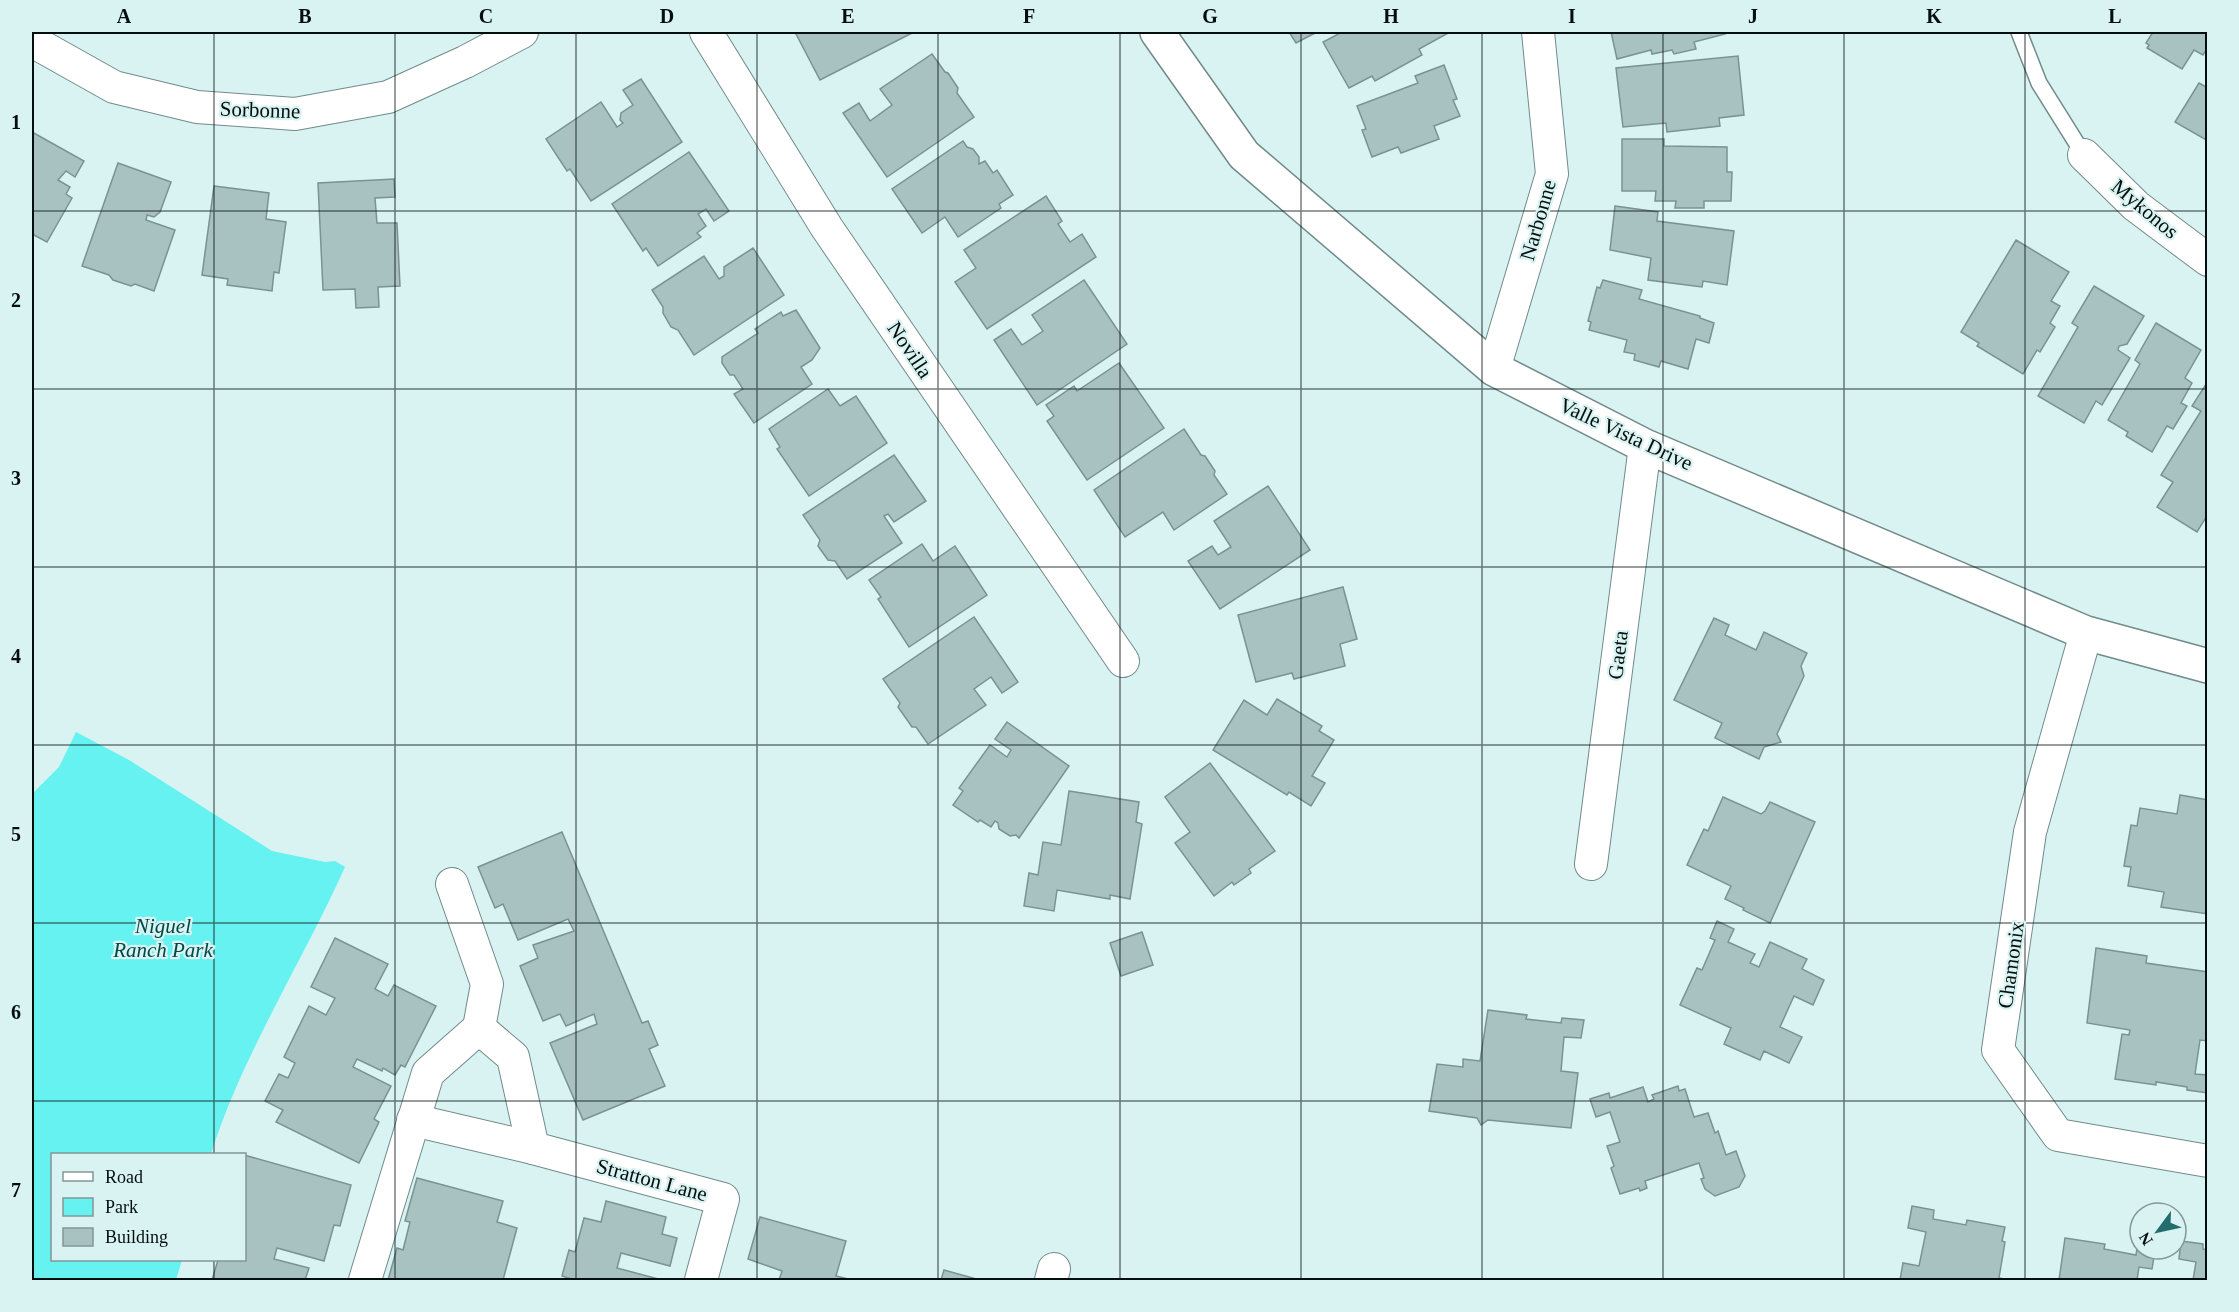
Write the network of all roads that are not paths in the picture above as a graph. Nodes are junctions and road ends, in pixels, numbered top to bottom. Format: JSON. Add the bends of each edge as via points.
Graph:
{"nodes":[{"id":1,"x":522,"y":32,"type":"edge"},
{"id":2,"x":706,"y":32,"type":"edge"},
{"id":3,"x":1157,"y":32,"type":"edge"},
{"id":4,"x":1538,"y":32,"type":"edge"},
{"id":5,"x":2019,"y":32,"type":"edge"},
{"id":6,"x":32,"y":41,"type":"edge"},
{"id":7,"x":2084,"y":155,"type":"joint"},
{"id":8,"x":2208,"y":260,"type":"edge"},
{"id":9,"x":1494,"y":369,"type":"junction"},
{"id":10,"x":1645,"y":446,"type":"junction"},
{"id":11,"x":2086,"y":633,"type":"junction"},
{"id":12,"x":1123,"y":662,"type":"dead end"},
{"id":13,"x":2208,"y":666,"type":"edge"},
{"id":14,"x":1591,"y":864,"type":"dead end"},
{"id":15,"x":452,"y":885,"type":"dead end"},
{"id":16,"x":479,"y":1028,"type":"junction"},
{"id":17,"x":413,"y":1120,"type":"junction"},
{"id":18,"x":533,"y":1148,"type":"junction"},
{"id":19,"x":2208,"y":1161,"type":"edge"},
{"id":20,"x":365,"y":1281,"type":"edge"},
{"id":21,"x":701,"y":1281,"type":"edge"}],
"edges":[{"from":1,"to":6,"type":"street","name":"Sorbonne","via":[[388,97],[295,114],[197,107],[114,87]]},
{"from":2,"to":12,"type":"street","name":"Novilla","via":[[827,228]]},
{"from":3,"to":9,"type":"street","name":"Valle Vista Drive","via":[[1244,155]]},
{"from":4,"to":9,"type":"street","name":"Narbonne","via":[[1552,174]]},
{"from":5,"to":7,"type":"lane","via":[[2039,83]]},
{"from":7,"to":8,"type":"street","name":"Mykonos","via":[[2136,206]]},
{"from":9,"to":10,"type":"street","name":"Valle Vista Drive"},
{"from":10,"to":11,"type":"street","name":"Valle Vista Drive"},
{"from":10,"to":14,"type":"street","name":"Gaeta"},
{"from":11,"to":13,"type":"street","name":"Valle Vista Drive"},
{"from":11,"to":19,"type":"street","name":"Chamonix","via":[[2030,832],[1998,1050],[2058,1135]]},
{"from":15,"to":16,"type":"street","via":[[487,984]]},
{"from":16,"to":17,"type":"street","via":[[428,1073]]},
{"from":16,"to":18,"type":"street","via":[[513,1057]]},
{"from":17,"to":18,"type":"street","name":"Stratton Lane"},
{"from":17,"to":20,"type":"street"},
{"from":18,"to":21,"type":"street","name":"Stratton Lane","via":[[723,1198]]}]}
